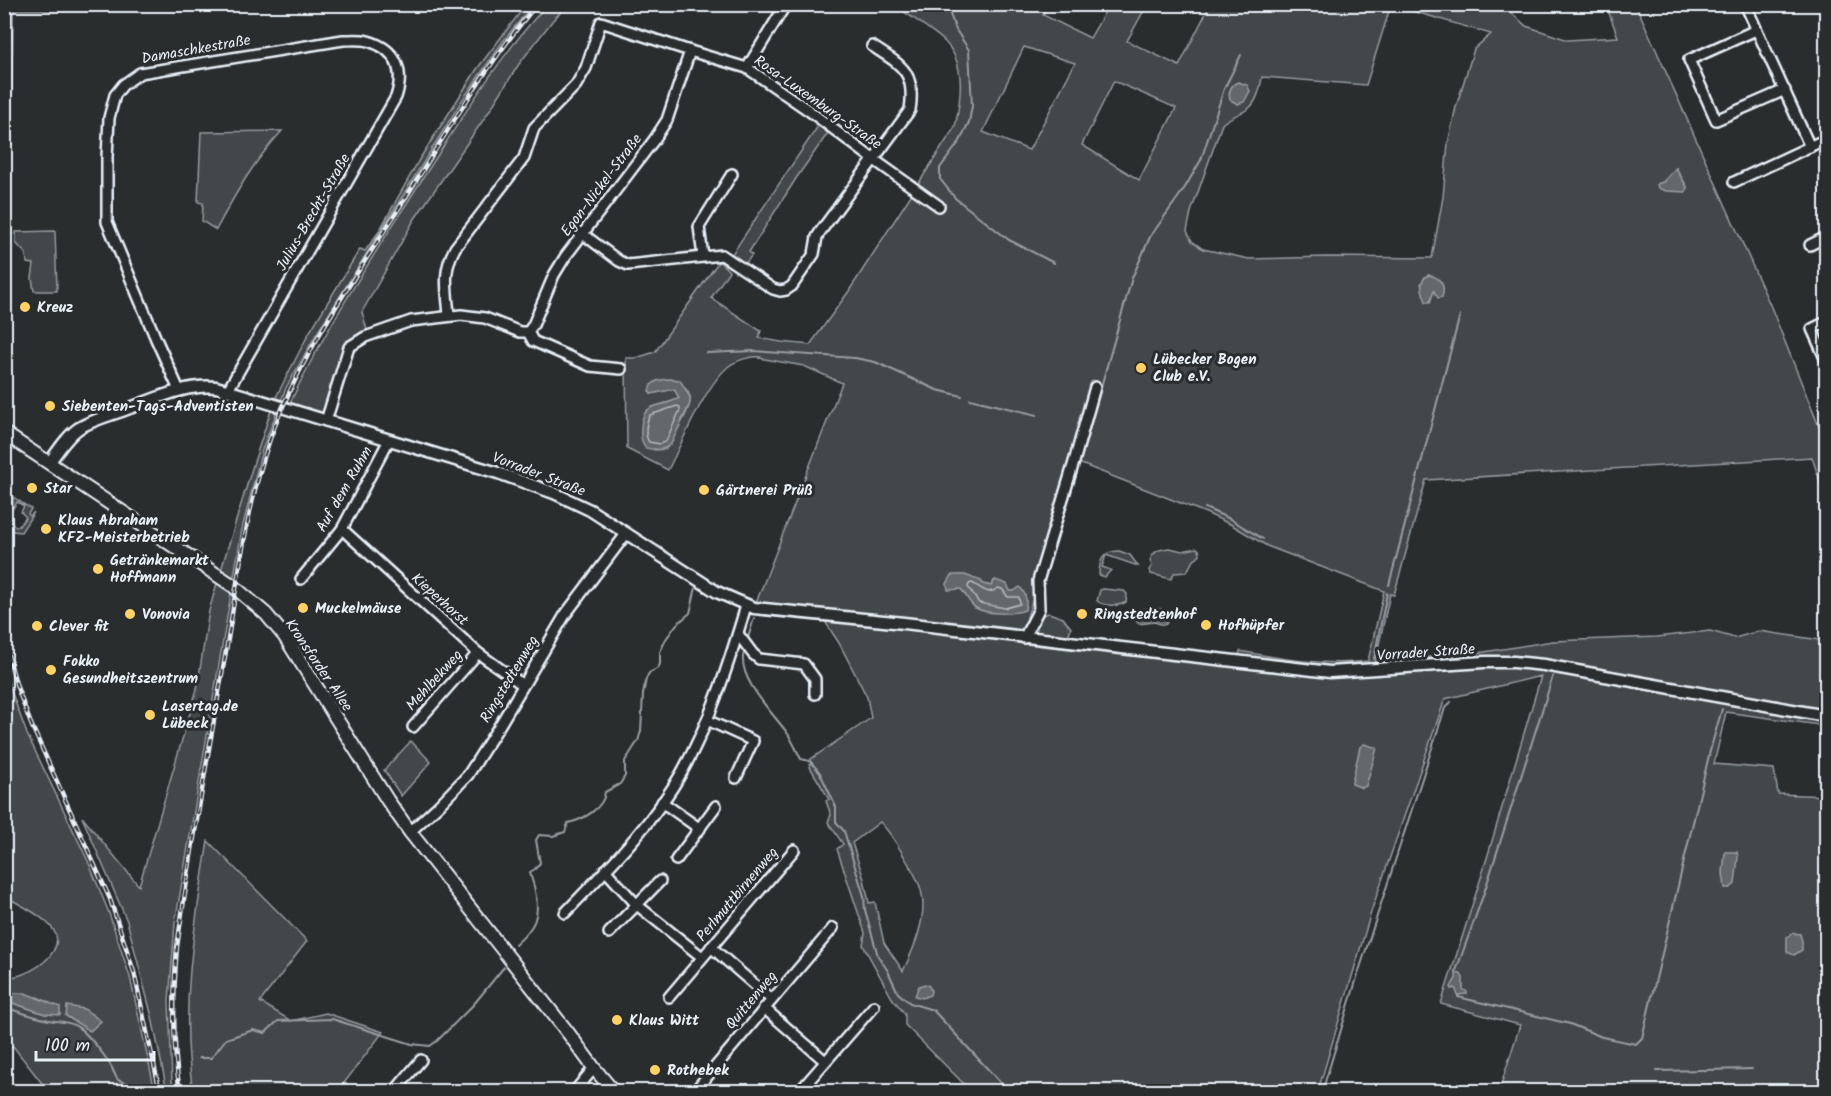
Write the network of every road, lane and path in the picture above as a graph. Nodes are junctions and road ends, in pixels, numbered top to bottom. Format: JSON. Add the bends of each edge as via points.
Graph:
{"nodes":[{"id":1,"x":786,"y":4,"type":"edge"},
{"id":2,"x":1745,"y":4,"type":"edge"},
{"id":3,"x":1756,"y":30,"type":"junction"},
{"id":4,"x":872,"y":46,"type":"dead end"},
{"id":5,"x":383,"y":48,"type":"joint"},
{"id":6,"x":690,"y":51,"type":"junction"},
{"id":7,"x":747,"y":68,"type":"junction"},
{"id":8,"x":1785,"y":90,"type":"junction"},
{"id":9,"x":1827,"y":139,"type":"edge"},
{"id":10,"x":1810,"y":147,"type":"junction"},
{"id":11,"x":873,"y":159,"type":"junction"},
{"id":12,"x":732,"y":174,"type":"dead end"},
{"id":13,"x":1734,"y":182,"type":"dead end"},
{"id":14,"x":939,"y":206,"type":"dead end"},
{"id":15,"x":583,"y":234,"type":"junction"},
{"id":16,"x":1827,"y":237,"type":"edge"},
{"id":17,"x":1810,"y":245,"type":"dead end"},
{"id":18,"x":703,"y":256,"type":"junction"},
{"id":19,"x":449,"y":315,"type":"junction"},
{"id":20,"x":1827,"y":322,"type":"edge"},
{"id":21,"x":528,"y":332,"type":"junction"},
{"id":22,"x":1827,"y":360,"type":"edge"},
{"id":23,"x":621,"y":369,"type":"dead end"},
{"id":24,"x":1095,"y":387,"type":"dead end"},
{"id":25,"x":179,"y":390,"type":"junction"},
{"id":26,"x":228,"y":390,"type":"junction"},
{"id":27,"x":326,"y":422,"type":"junction"},
{"id":28,"x":10,"y":436,"type":"edge"},
{"id":29,"x":389,"y":440,"type":"junction"},
{"id":30,"x":49,"y":463,"type":"junction"},
{"id":31,"x":342,"y":530,"type":"junction"},
{"id":32,"x":626,"y":534,"type":"junction"},
{"id":33,"x":301,"y":579,"type":"dead end"},
{"id":34,"x":746,"y":606,"type":"junction"},
{"id":35,"x":738,"y":634,"type":"junction"},
{"id":36,"x":1024,"y":638,"type":"junction"},
{"id":37,"x":478,"y":653,"type":"junction"},
{"id":38,"x":523,"y":686,"type":"junction"},
{"id":39,"x":814,"y":694,"type":"dead end"},
{"id":40,"x":1827,"y":716,"type":"edge"},
{"id":41,"x":707,"y":720,"type":"junction"},
{"id":42,"x":413,"y":727,"type":"dead end"},
{"id":43,"x":736,"y":778,"type":"dead end"},
{"id":44,"x":662,"y":802,"type":"junction"},
{"id":45,"x":716,"y":806,"type":"dead end"},
{"id":46,"x":700,"y":829,"type":"junction"},
{"id":47,"x":410,"y":832,"type":"junction"},
{"id":48,"x":794,"y":850,"type":"dead end"},
{"id":49,"x":676,"y":860,"type":"dead end"},
{"id":50,"x":605,"y":870,"type":"junction"},
{"id":51,"x":660,"y":881,"type":"dead end"},
{"id":52,"x":637,"y":905,"type":"junction"},
{"id":53,"x":565,"y":913,"type":"dead end"},
{"id":54,"x":833,"y":928,"type":"dead end"},
{"id":55,"x":609,"y":933,"type":"dead end"},
{"id":56,"x":711,"y":946,"type":"junction"},
{"id":57,"x":702,"y":957,"type":"junction"},
{"id":58,"x":669,"y":997,"type":"dead end"},
{"id":59,"x":771,"y":999,"type":"junction"},
{"id":60,"x":874,"y":1006,"type":"dead end"},
{"id":61,"x":764,"y":1008,"type":"junction"},
{"id":62,"x":421,"y":1060,"type":"dead end"},
{"id":63,"x":825,"y":1061,"type":"junction"},
{"id":64,"x":594,"y":1068,"type":"junction"},
{"id":65,"x":393,"y":1092,"type":"edge"},
{"id":66,"x":574,"y":1092,"type":"edge"},
{"id":67,"x":614,"y":1092,"type":"edge"},
{"id":68,"x":694,"y":1092,"type":"edge"},
{"id":69,"x":799,"y":1092,"type":"edge"}],
"edges":[{"from":1,"to":7,"type":"street"},
{"from":2,"to":3,"type":"street"},
{"from":3,"to":8,"type":"street"},
{"from":3,"to":8,"type":"street","via":[[1689,60],[1716,120]]},
{"from":4,"to":11,"type":"street","via":[[909,75],[912,99],[910,110]]},
{"from":5,"to":25,"type":"street","name":"Damaschkestraße","via":[[366,40],[343,40],[140,73],[115,95],[109,118],[107,222]]},
{"from":5,"to":26,"type":"street","name":"Julius-Brecht-Straße","via":[[393,56],[400,71],[396,97]]},
{"from":6,"to":7,"type":"street","name":"Rosa-Luxemburg-Straße"},
{"from":6,"to":15,"type":"street","name":"Egon-Nickel-Straße","via":[[667,120]]},
{"from":6,"to":19,"type":"street","name":"Rosa-Luxemburg-Straße","via":[[601,22],[586,68],[576,85],[534,128],[524,158],[448,261]]},
{"from":7,"to":11,"type":"street","name":"Rosa-Luxemburg-Straße"},
{"from":8,"to":10,"type":"street"},
{"from":9,"to":10,"type":"street"},
{"from":10,"to":13,"type":"street"},
{"from":11,"to":14,"type":"street","name":"Rosa-Luxemburg-Straße"},
{"from":11,"to":18,"type":"street","via":[[820,232],[811,258],[786,290],[773,289],[722,255]]},
{"from":12,"to":18,"type":"street","via":[[699,227]]},
{"from":15,"to":18,"type":"street","via":[[628,265]]},
{"from":15,"to":21,"type":"street","name":"Egon-Nickel-Straße","via":[[559,266]]},
{"from":16,"to":17,"type":"street"},
{"from":19,"to":21,"type":"street","via":[[473,315]]},
{"from":19,"to":27,"type":"street","via":[[411,321],[365,337],[350,347]]},
{"from":20,"to":22,"type":"street","via":[[1812,329]]},
{"from":21,"to":23,"type":"street","via":[[532,341],[590,366]]},
{"from":24,"to":36,"type":"street","via":[[1038,581],[1039,609]]},
{"from":25,"to":26,"type":"street","name":"Vorrader Straße","via":[[204,386]]},
{"from":25,"to":30,"type":"street","name":"Vorrader Straße","via":[[78,429]]},
{"from":26,"to":27,"type":"street","name":"Vorrader Straße"},
{"from":27,"to":29,"type":"street","name":"Vorrader Straße"},
{"from":28,"to":30,"type":"main road","name":"Kronsforder Allee"},
{"from":29,"to":31,"type":"street","name":"Auf dem Ruhm"},
{"from":29,"to":32,"type":"street","name":"Vorrader Straße","via":[[554,493],[590,510]]},
{"from":30,"to":47,"type":"main road","name":"Kronsforder Allee","via":[[232,585],[266,614],[303,664]]},
{"from":31,"to":33,"type":"street","name":"Auf dem Ruhm"},
{"from":31,"to":37,"type":"street","name":"Kieperhorst"},
{"from":32,"to":34,"type":"street","name":"Vorrader Straße"},
{"from":32,"to":38,"type":"street","name":"Ringstedtenweg","via":[[565,615]]},
{"from":34,"to":35,"type":"street"},
{"from":34,"to":36,"type":"street","name":"Vorrader Straße"},
{"from":35,"to":39,"type":"street","via":[[759,659],[804,663],[815,679]]},
{"from":35,"to":41,"type":"street"},
{"from":36,"to":40,"type":"street","name":"Vorrader Straße","via":[[1342,673],[1515,662]]},
{"from":37,"to":38,"type":"street","name":"Kieperhorst"},
{"from":37,"to":42,"type":"street","name":"Mehlbekweg"},
{"from":38,"to":47,"type":"street","name":"Ringstedtenweg","via":[[468,775]]},
{"from":41,"to":43,"type":"street","via":[[753,741]]},
{"from":41,"to":44,"type":"street"},
{"from":44,"to":46,"type":"street"},
{"from":44,"to":50,"type":"street"},
{"from":45,"to":46,"type":"street"},
{"from":46,"to":49,"type":"street"},
{"from":47,"to":64,"type":"main road","name":"Kronsforder Allee"},
{"from":48,"to":56,"type":"street","name":"Perlmuttbirnenweg"},
{"from":50,"to":52,"type":"street","name":"Perlmuttbirnenweg"},
{"from":50,"to":53,"type":"street"},
{"from":51,"to":52,"type":"street"},
{"from":52,"to":55,"type":"street"},
{"from":52,"to":57,"type":"street","name":"Perlmuttbirnenweg"},
{"from":54,"to":59,"type":"street","name":"Quittenweg"},
{"from":56,"to":57,"type":"street","name":"Perlmuttbirnenweg"},
{"from":56,"to":59,"type":"street"},
{"from":57,"to":58,"type":"street","name":"Perlmuttbirnenweg"},
{"from":59,"to":61,"type":"street","name":"Quittenweg"},
{"from":60,"to":63,"type":"street"},
{"from":61,"to":63,"type":"street"},
{"from":61,"to":68,"type":"street","name":"Quittenweg"},
{"from":62,"to":65,"type":"street"},
{"from":63,"to":69,"type":"street"},
{"from":64,"to":66,"type":"street"},
{"from":64,"to":67,"type":"main road","name":"Kronsforder Allee"}]}
